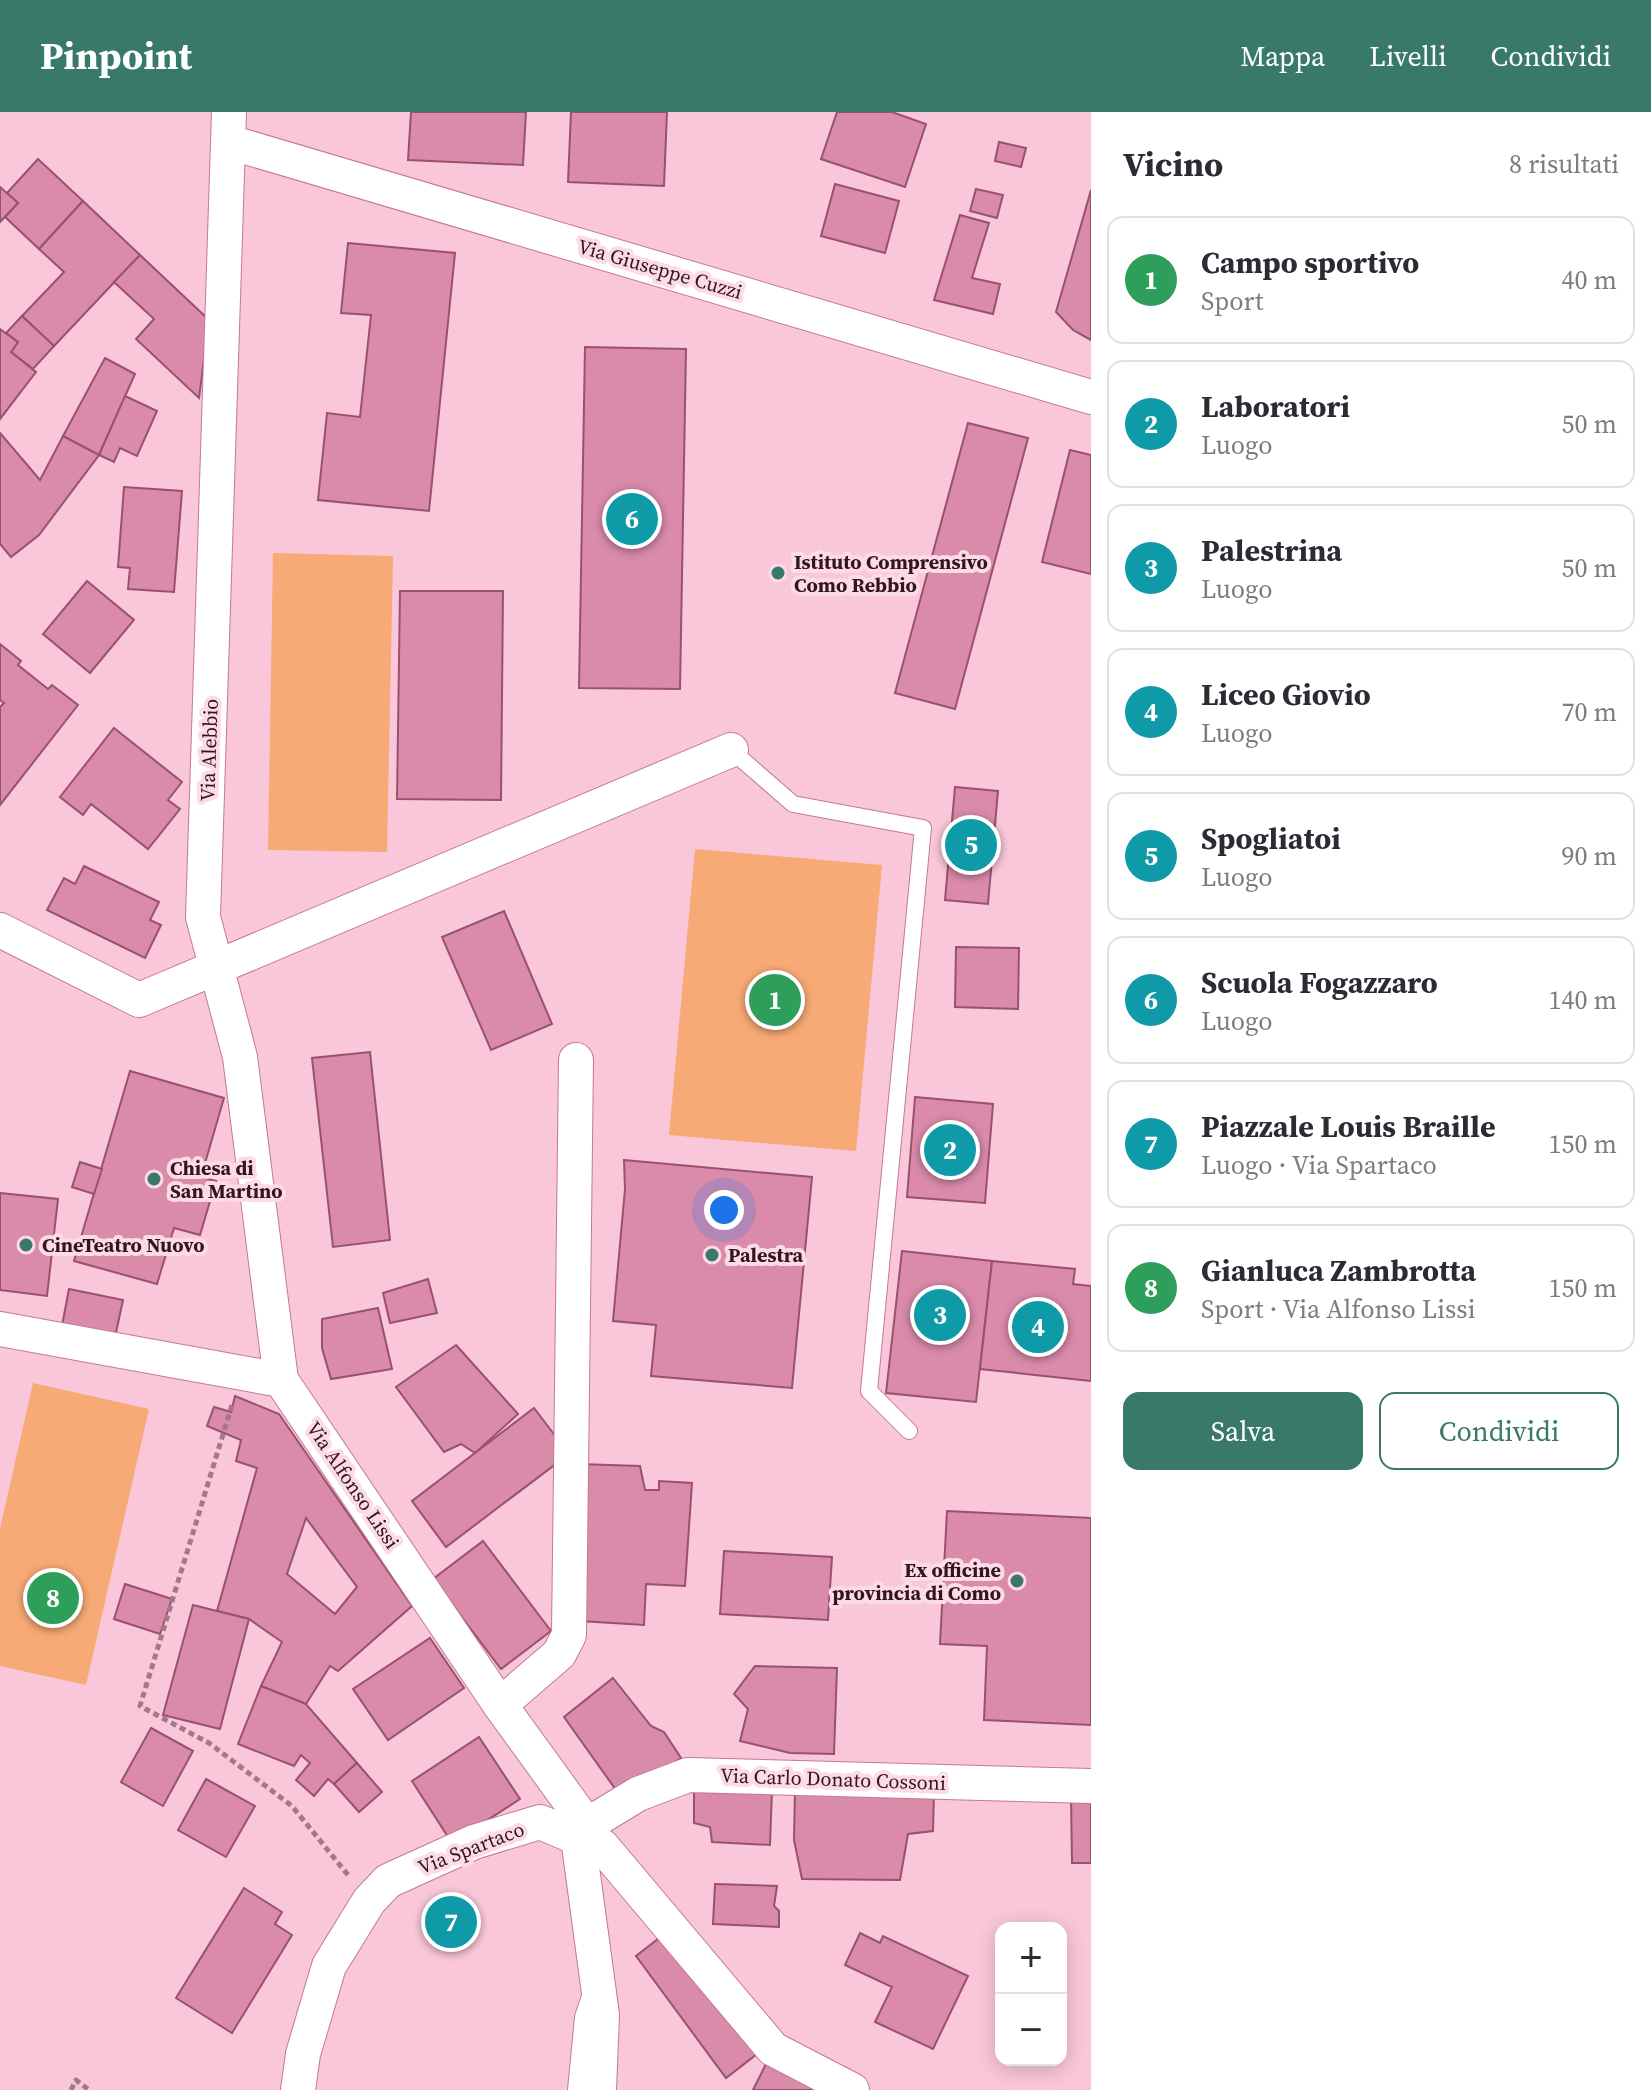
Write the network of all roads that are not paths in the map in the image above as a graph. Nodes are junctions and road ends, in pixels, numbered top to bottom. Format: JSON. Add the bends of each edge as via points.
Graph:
{"nodes":[{"id":1,"x":229,"y":127,"type":"edge"},
{"id":2,"x":1091,"y":397,"type":"edge"},
{"id":3,"x":731,"y":750,"type":"joint"},
{"id":4,"x":0,"y":930,"type":"edge"},
{"id":5,"x":216,"y":967,"type":"junction"},
{"id":6,"x":576,"y":1060,"type":"dead end"},
{"id":7,"x":0,"y":1329,"type":"edge"},
{"id":8,"x":281,"y":1380,"type":"junction"},
{"id":9,"x":909,"y":1431,"type":"dead end"},
{"id":10,"x":500,"y":1705,"type":"junction"},
{"id":11,"x":1091,"y":1786,"type":"edge"},
{"id":12,"x":589,"y":1836,"type":"junction"},
{"id":13,"x":596,"y":1975,"type":"junction"},
{"id":14,"x":298,"y":2090,"type":"edge"},
{"id":15,"x":576,"y":2090,"type":"edge"},
{"id":16,"x":599,"y":2090,"type":"edge"},
{"id":17,"x":852,"y":2090,"type":"edge"}],
"edges":[{"from":1,"to":2,"type":"street","name":"Via Giuseppe Cuzzi"},
{"from":1,"to":5,"type":"street","name":"Via Alebbio","via":[[203,917]]},
{"from":3,"to":5,"type":"street"},
{"from":3,"to":9,"type":"lane","via":[[793,804],[923,828],[869,1391]]},
{"from":4,"to":5,"type":"street","via":[[139,1000]]},
{"from":5,"to":8,"type":"street","name":"Via Alebbio","via":[[240,1057]]},
{"from":6,"to":10,"type":"street","via":[[569,1635],[559,1654]]},
{"from":7,"to":8,"type":"street"},
{"from":8,"to":10,"type":"street","name":"Via Alfonso Lissi"},
{"from":10,"to":12,"type":"street","name":"Via Alfonso Lissi"},
{"from":11,"to":12,"type":"street","name":"Via Carlo Donato Cossoni","via":[[688,1775],[638,1794]]},
{"from":12,"to":13,"type":"street"},
{"from":12,"to":14,"type":"street","name":"Via Spartaco","via":[[540,1822],[487,1838],[388,1881],[369,1901],[329,1966]]},
{"from":12,"to":17,"type":"street","name":"Via Alfonso Lissi","via":[[773,2049]]},
{"from":13,"to":15,"type":"lane","via":[[583,2017]]},
{"from":13,"to":16,"type":"street","via":[[602,2015]]}]}
